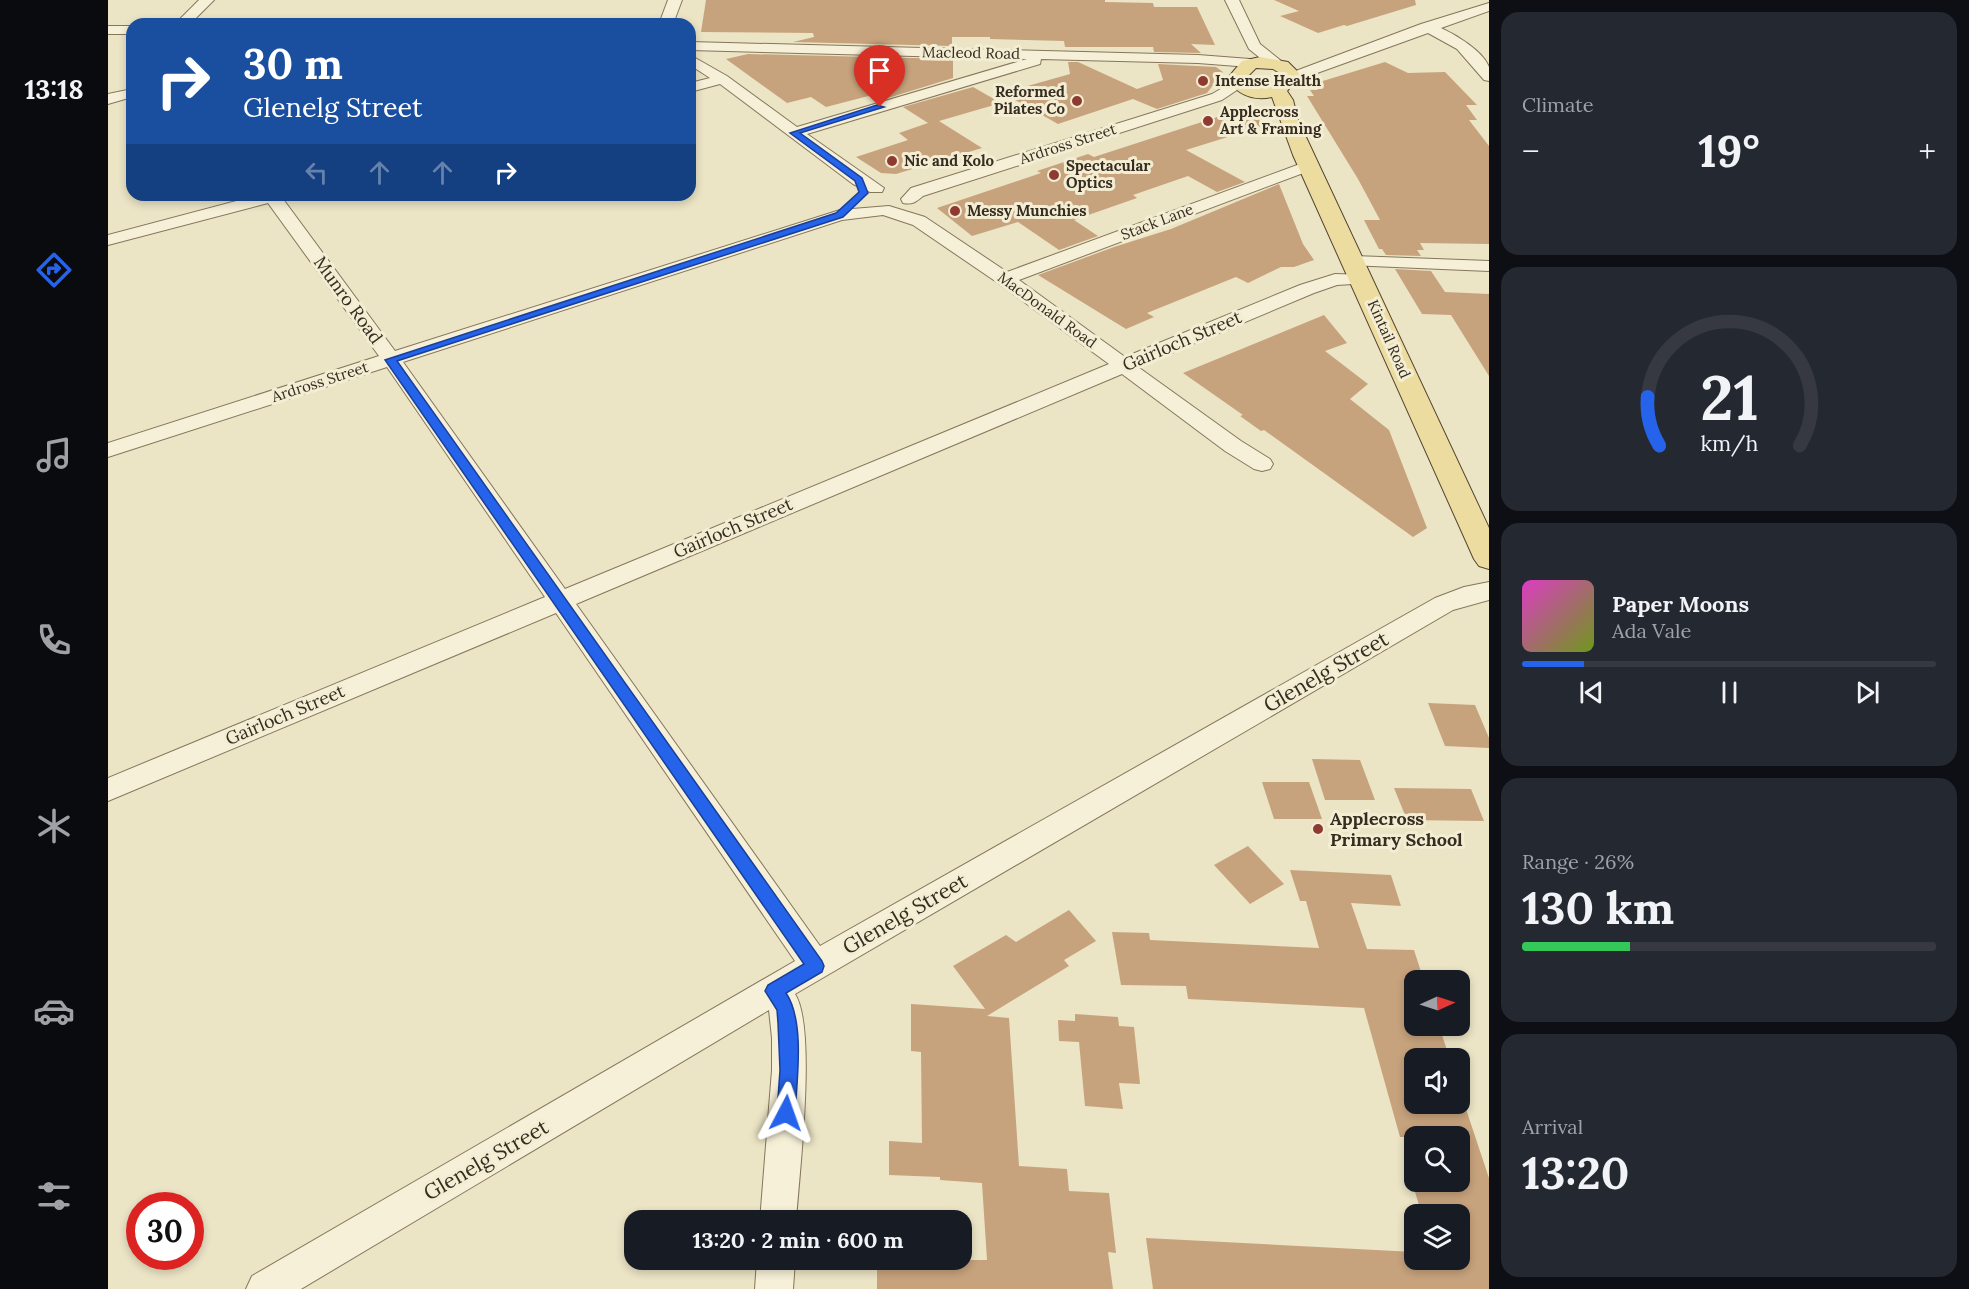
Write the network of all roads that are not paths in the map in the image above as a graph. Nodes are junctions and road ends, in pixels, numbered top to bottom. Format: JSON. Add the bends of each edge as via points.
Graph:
{"nodes":[{"id":1,"x":207,"y":0,"type":"edge"},
{"id":2,"x":675,"y":0,"type":"edge"},
{"id":3,"x":1232,"y":0,"type":"edge"},
{"id":4,"x":1489,"y":7,"type":"edge"},
{"id":5,"x":188,"y":18,"type":"edge"},
{"id":6,"x":668,"y":18,"type":"edge"},
{"id":7,"x":1426,"y":27,"type":"junction"},
{"id":8,"x":108,"y":30,"type":"edge"},
{"id":9,"x":126,"y":30,"type":"edge"},
{"id":10,"x":696,"y":46,"type":"edge"},
{"id":11,"x":1057,"y":55,"type":"junction"},
{"id":12,"x":696,"y":63,"type":"edge"},
{"id":13,"x":1248,"y":65,"type":"junction"},
{"id":14,"x":1489,"y":77,"type":"edge"},
{"id":15,"x":722,"y":79,"type":"junction"},
{"id":16,"x":1273,"y":80,"type":"junction"},
{"id":17,"x":696,"y":86,"type":"edge"},
{"id":18,"x":126,"y":94,"type":"edge"},
{"id":19,"x":1218,"y":95,"type":"junction"},
{"id":20,"x":108,"y":99,"type":"edge"},
{"id":21,"x":794,"y":133,"type":"junction"},
{"id":22,"x":1308,"y":166,"type":"junction"},
{"id":23,"x":865,"y":189,"type":"junction"},
{"id":24,"x":908,"y":196,"type":"junction"},
{"id":25,"x":255,"y":201,"type":"edge"},
{"id":26,"x":278,"y":201,"type":"edge"},
{"id":27,"x":884,"y":211,"type":"junction"},
{"id":28,"x":840,"y":215,"type":"junction"},
{"id":29,"x":919,"y":221,"type":"junction"},
{"id":30,"x":108,"y":240,"type":"edge"},
{"id":31,"x":1489,"y":266,"type":"edge"},
{"id":32,"x":1358,"y":270,"type":"junction"},
{"id":33,"x":1005,"y":279,"type":"junction"},
{"id":34,"x":391,"y":360,"type":"junction"},
{"id":35,"x":1123,"y":366,"type":"junction"},
{"id":36,"x":108,"y":450,"type":"edge"},
{"id":37,"x":1262,"y":464,"type":"dead end"},
{"id":38,"x":1489,"y":559,"type":"edge"},
{"id":39,"x":1489,"y":591,"type":"edge"},
{"id":40,"x":558,"y":601,"type":"junction"},
{"id":41,"x":108,"y":790,"type":"edge"},
{"id":42,"x":816,"y":966,"type":"junction"},
{"id":43,"x":774,"y":991,"type":"junction"},
{"id":44,"x":779,"y":1210,"type":"edge"},
{"id":45,"x":775,"y":1270,"type":"edge"},
{"id":46,"x":265,"y":1289,"type":"edge"},
{"id":47,"x":774,"y":1289,"type":"edge"}],
"edges":[{"from":1,"to":5,"type":"street"},
{"from":2,"to":6,"type":"street"},
{"from":3,"to":13,"type":"street"},
{"from":4,"to":7,"type":"street","name":"Ardross Street"},
{"from":7,"to":14,"type":"street","via":[[1460,43]]},
{"from":7,"to":16,"type":"street","name":"Ardross Street"},
{"from":8,"to":9,"type":"street"},
{"from":10,"to":11,"type":"street","name":"Macleod Road"},
{"from":11,"to":13,"type":"street","name":"Macleod Road","via":[[1216,60]]},
{"from":11,"to":21,"type":"street"},
{"from":12,"to":15,"type":"street"},
{"from":13,"to":16,"type":"main road"},
{"from":13,"to":16,"type":"main road","name":"Kintail Road"},
{"from":13,"to":19,"type":"street","name":"Ardross Street"},
{"from":15,"to":17,"type":"street"},
{"from":15,"to":21,"type":"street"},
{"from":16,"to":19,"type":"street","name":"Ardross Street"},
{"from":16,"to":22,"type":"main road","name":"Kintail Road"},
{"from":18,"to":20,"type":"street"},
{"from":19,"to":24,"type":"street","name":"Ardross Street"},
{"from":21,"to":23,"type":"street"},
{"from":22,"to":32,"type":"main road","name":"Kintail Road"},
{"from":22,"to":33,"type":"street","name":"Stack Lane"},
{"from":23,"to":24,"type":"street"},
{"from":23,"to":27,"type":"street","via":[[864,205]]},
{"from":23,"to":28,"type":"street","name":"Ardross Street"},
{"from":24,"to":27,"type":"street","name":"Ardross Street","via":[[901,209]]},
{"from":24,"to":29,"type":"street","name":"MacDonald Road"},
{"from":25,"to":30,"type":"street"},
{"from":26,"to":34,"type":"street","name":"Munro Road"},
{"from":27,"to":28,"type":"street","name":"Ardross Street"},
{"from":27,"to":29,"type":"street","name":"MacDonald Road"},
{"from":28,"to":34,"type":"street","name":"Ardross Street"},
{"from":29,"to":33,"type":"street","name":"MacDonald Road"},
{"from":31,"to":32,"type":"street","name":"Gairloch Street"},
{"from":32,"to":35,"type":"street","name":"Gairloch Street"},
{"from":32,"to":38,"type":"main road","name":"Kintail Road"},
{"from":33,"to":35,"type":"street","name":"MacDonald Road"},
{"from":34,"to":36,"type":"street","name":"Ardross Street"},
{"from":34,"to":40,"type":"street","name":"Munro Road"},
{"from":35,"to":37,"type":"street","name":"MacDonald Road"},
{"from":35,"to":40,"type":"street","name":"Gairloch Street"},
{"from":39,"to":42,"type":"street","name":"Glenelg Street","via":[[1444,604]]},
{"from":40,"to":41,"type":"street","name":"Gairloch Street"},
{"from":40,"to":42,"type":"street","name":"Munro Road"},
{"from":42,"to":43,"type":"street","name":"Glenelg Street"},
{"from":43,"to":44,"type":"street","via":[[786,1008],[789,1038]]},
{"from":43,"to":46,"type":"street","name":"Glenelg Street"},
{"from":45,"to":47,"type":"street"}]}
